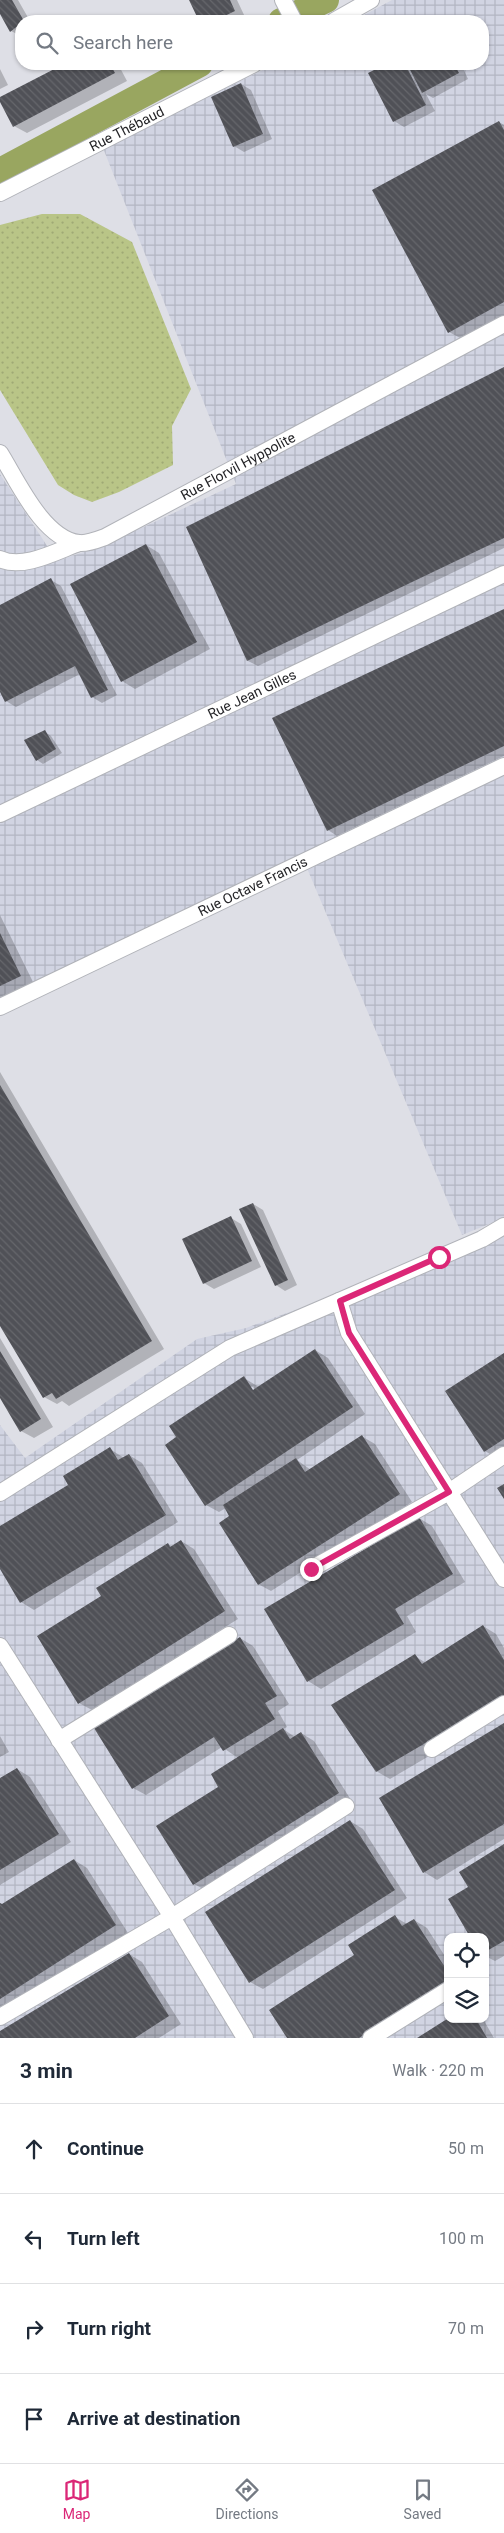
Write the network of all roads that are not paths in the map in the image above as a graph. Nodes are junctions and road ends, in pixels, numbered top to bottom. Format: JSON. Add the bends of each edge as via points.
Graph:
{"nodes":[{"id":1,"x":283,"y":0,"type":"edge"},
{"id":2,"x":371,"y":0,"type":"edge"},
{"id":3,"x":291,"y":15,"type":"edge"},
{"id":4,"x":345,"y":15,"type":"edge"},
{"id":5,"x":242,"y":70,"type":"edge"},
{"id":6,"x":0,"y":193,"type":"edge"},
{"id":7,"x":504,"y":324,"type":"edge"},
{"id":8,"x":0,"y":453,"type":"edge"},
{"id":9,"x":79,"y":543,"type":"junction"},
{"id":10,"x":0,"y":560,"type":"edge"},
{"id":11,"x":504,"y":574,"type":"edge"},
{"id":12,"x":504,"y":766,"type":"edge"},
{"id":13,"x":0,"y":814,"type":"edge"},
{"id":14,"x":0,"y":1006,"type":"edge"},
{"id":15,"x":504,"y":1226,"type":"edge"},
{"id":16,"x":340,"y":1301,"type":"junction"},
{"id":17,"x":504,"y":1455,"type":"edge"},
{"id":18,"x":449,"y":1492,"type":"junction"},
{"id":19,"x":0,"y":1493,"type":"edge"},
{"id":20,"x":311,"y":1569,"type":"dead end"},
{"id":21,"x":504,"y":1579,"type":"edge"},
{"id":22,"x":229,"y":1635,"type":"dead end"},
{"id":23,"x":0,"y":1646,"type":"edge"},
{"id":24,"x":504,"y":1704,"type":"edge"},
{"id":25,"x":59,"y":1740,"type":"junction"},
{"id":26,"x":432,"y":1749,"type":"dead end"},
{"id":27,"x":346,"y":1806,"type":"dead end"},
{"id":28,"x":172,"y":1917,"type":"junction"},
{"id":29,"x":444,"y":1992,"type":"edge"},
{"id":30,"x":0,"y":2018,"type":"edge"},
{"id":31,"x":245,"y":2038,"type":"edge"},
{"id":32,"x":371,"y":2038,"type":"edge"}],
"edges":[{"from":1,"to":3,"type":"street"},
{"from":2,"to":4,"type":"street"},
{"from":5,"to":6,"type":"street","name":"Rue Thébaud"},
{"from":7,"to":9,"type":"street","name":"Rue Florvil Hyppolite","via":[[105,537]]},
{"from":8,"to":9,"type":"street","via":[[45,525]]},
{"from":9,"to":10,"type":"street","name":"Rue Florvil Hyppolite","via":[[33,560],[7,563]]},
{"from":11,"to":13,"type":"street","name":"Rue Jean Gilles"},
{"from":12,"to":14,"type":"street","name":"Rue Octave Francis"},
{"from":15,"to":16,"type":"street"},
{"from":16,"to":18,"type":"street","via":[[349,1333]]},
{"from":16,"to":19,"type":"street","via":[[230,1348]]},
{"from":17,"to":18,"type":"street"},
{"from":18,"to":20,"type":"street"},
{"from":18,"to":21,"type":"street"},
{"from":22,"to":25,"type":"street"},
{"from":23,"to":25,"type":"street"},
{"from":24,"to":26,"type":"street"},
{"from":25,"to":28,"type":"street"},
{"from":27,"to":28,"type":"street"},
{"from":28,"to":30,"type":"street"},
{"from":28,"to":31,"type":"street"},
{"from":29,"to":32,"type":"street"}]}
